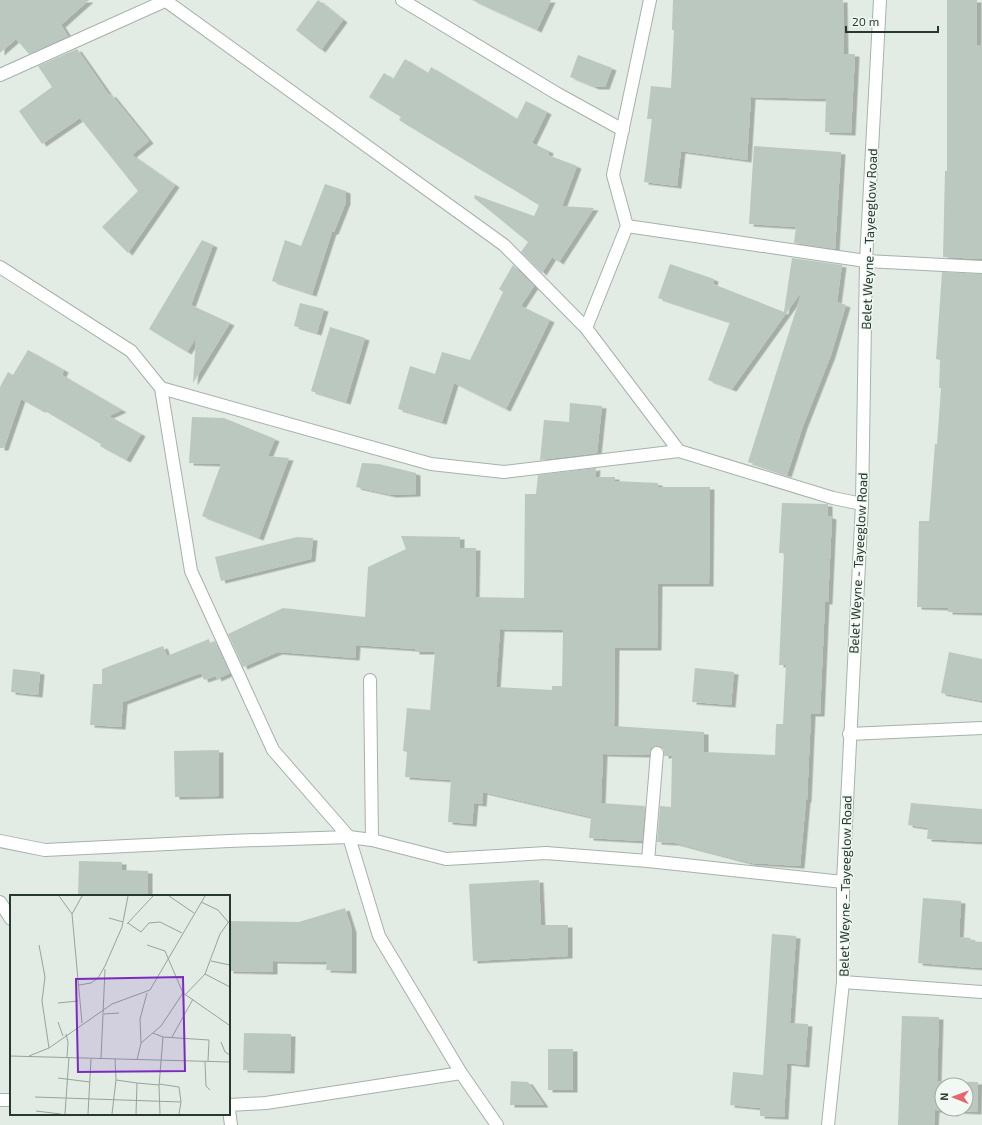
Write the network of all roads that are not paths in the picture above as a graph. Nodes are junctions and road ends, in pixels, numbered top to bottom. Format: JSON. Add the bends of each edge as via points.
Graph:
{"nodes":[{"id":1,"x":166,"y":0,"type":"edge"},
{"id":2,"x":402,"y":0,"type":"edge"},
{"id":3,"x":650,"y":0,"type":"edge"},
{"id":4,"x":880,"y":0,"type":"edge"},
{"id":5,"x":0,"y":76,"type":"edge"},
{"id":6,"x":623,"y":130,"type":"junction"},
{"id":7,"x":627,"y":226,"type":"junction"},
{"id":8,"x":866,"y":261,"type":"junction"},
{"id":9,"x":0,"y":267,"type":"edge"},
{"id":10,"x":982,"y":267,"type":"edge"},
{"id":11,"x":586,"y":328,"type":"junction"},
{"id":12,"x":161,"y":388,"type":"junction"},
{"id":13,"x":679,"y":451,"type":"junction"},
{"id":14,"x":862,"y":504,"type":"junction"},
{"id":15,"x":370,"y":680,"type":"dead end"},
{"id":16,"x":982,"y":728,"type":"edge"},
{"id":17,"x":849,"y":734,"type":"junction"},
{"id":18,"x":657,"y":753,"type":"dead end"},
{"id":19,"x":349,"y":837,"type":"junction"},
{"id":20,"x":372,"y":840,"type":"junction"},
{"id":21,"x":0,"y":841,"type":"edge"},
{"id":22,"x":648,"y":861,"type":"junction"},
{"id":23,"x":843,"y":882,"type":"junction"},
{"id":24,"x":0,"y":902,"type":"edge"},
{"id":25,"x":10,"y":917,"type":"edge"},
{"id":26,"x":843,"y":982,"type":"junction"},
{"id":27,"x":982,"y":992,"type":"edge"},
{"id":28,"x":461,"y":1073,"type":"junction"},
{"id":29,"x":230,"y":1105,"type":"edge"},
{"id":30,"x":229,"y":1115,"type":"edge"},
{"id":31,"x":230,"y":1125,"type":"edge"},
{"id":32,"x":497,"y":1125,"type":"edge"},
{"id":33,"x":828,"y":1125,"type":"edge"}],
"edges":[{"from":1,"to":5,"type":"street"},
{"from":1,"to":11,"type":"street","via":[[504,245]]},
{"from":2,"to":6,"type":"street","via":[[556,93]]},
{"from":3,"to":6,"type":"street"},
{"from":4,"to":8,"type":"street","name":"Belet Weyne - Tayeeglow Road"},
{"from":6,"to":7,"type":"street","via":[[613,175]]},
{"from":7,"to":8,"type":"street"},
{"from":7,"to":11,"type":"street"},
{"from":8,"to":10,"type":"street"},
{"from":8,"to":14,"type":"street","name":"Belet Weyne - Tayeeglow Road"},
{"from":9,"to":12,"type":"street","via":[[131,351]]},
{"from":11,"to":13,"type":"street"},
{"from":12,"to":13,"type":"street","via":[[431,464],[504,472]]},
{"from":12,"to":19,"type":"street","via":[[191,571],[273,750]]},
{"from":13,"to":14,"type":"street","via":[[833,498]]},
{"from":14,"to":17,"type":"street","name":"Belet Weyne - Tayeeglow Road"},
{"from":15,"to":20,"type":"street"},
{"from":16,"to":17,"type":"street"},
{"from":17,"to":23,"type":"street","name":"Belet Weyne - Tayeeglow Road"},
{"from":18,"to":22,"type":"street"},
{"from":19,"to":20,"type":"street"},
{"from":19,"to":21,"type":"street","via":[[46,850]]},
{"from":19,"to":28,"type":"street","via":[[379,936]]},
{"from":20,"to":22,"type":"street","via":[[446,859],[546,853]]},
{"from":22,"to":23,"type":"street"},
{"from":23,"to":26,"type":"street","name":"Belet Weyne - Tayeeglow Road"},
{"from":24,"to":25,"type":"street"},
{"from":26,"to":27,"type":"street"},
{"from":26,"to":33,"type":"street","name":"Belet Weyne - Tayeeglow Road"},
{"from":28,"to":29,"type":"street","via":[[266,1103]]},
{"from":28,"to":32,"type":"street"},
{"from":30,"to":31,"type":"street"}]}
